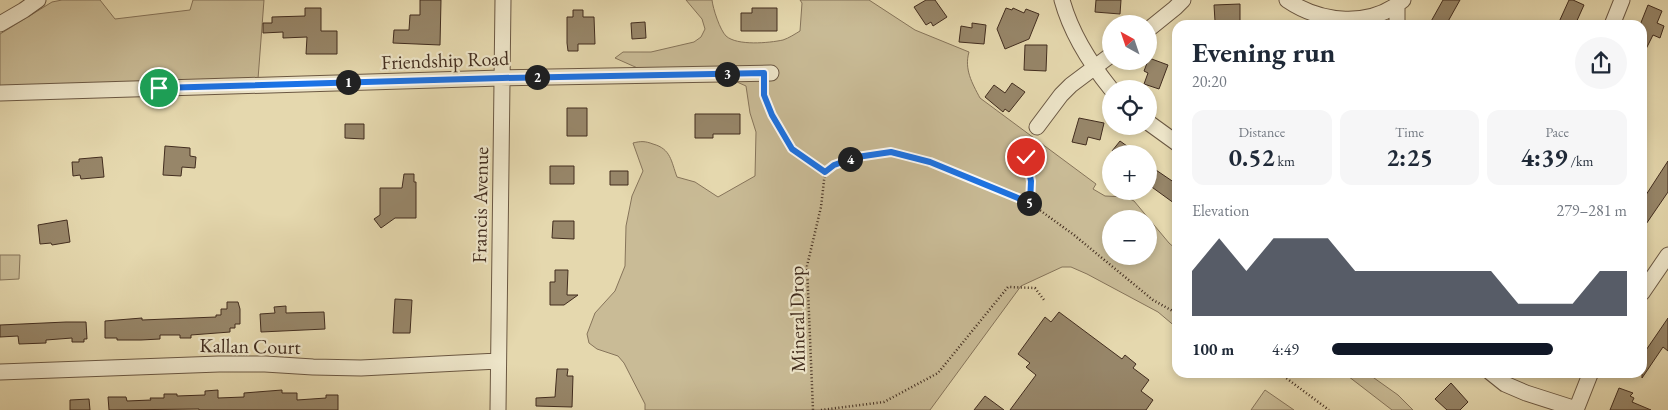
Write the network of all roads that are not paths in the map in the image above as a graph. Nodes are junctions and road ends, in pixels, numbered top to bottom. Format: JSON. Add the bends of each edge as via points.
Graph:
{"nodes":[{"id":1,"x":38,"y":0,"type":"edge"},
{"id":2,"x":502,"y":0,"type":"edge"},
{"id":3,"x":1062,"y":0,"type":"edge"},
{"id":4,"x":1183,"y":0,"type":"edge"},
{"id":5,"x":1287,"y":0,"type":"edge"},
{"id":6,"x":1622,"y":0,"type":"edge"},
{"id":7,"x":1400,"y":3,"type":"edge"},
{"id":8,"x":1325,"y":20,"type":"edge"},
{"id":9,"x":1342,"y":20,"type":"edge"},
{"id":10,"x":1398,"y":20,"type":"edge"},
{"id":11,"x":1614,"y":20,"type":"edge"},
{"id":12,"x":1158,"y":22,"type":"edge"},
{"id":13,"x":0,"y":24,"type":"edge"},
{"id":14,"x":1102,"y":62,"type":"edge"},
{"id":15,"x":1094,"y":68,"type":"junction"},
{"id":16,"x":768,"y":73,"type":"road end"},
{"id":17,"x":502,"y":78,"type":"junction"},
{"id":18,"x":1104,"y":80,"type":"edge"},
{"id":19,"x":0,"y":93,"type":"edge"},
{"id":20,"x":1037,"y":127,"type":"road end"},
{"id":21,"x":1157,"y":129,"type":"edge"},
{"id":22,"x":1172,"y":140,"type":"edge"},
{"id":23,"x":1668,"y":254,"type":"edge"},
{"id":24,"x":1647,"y":286,"type":"edge"},
{"id":25,"x":498,"y":361,"type":"junction"},
{"id":26,"x":0,"y":372,"type":"edge"},
{"id":27,"x":1498,"y":378,"type":"edge"},
{"id":28,"x":1589,"y":378,"type":"edge"},
{"id":29,"x":498,"y":410,"type":"edge"},
{"id":30,"x":1576,"y":410,"type":"edge"}],
"edges":[{"from":1,"to":13,"type":"street"},
{"from":2,"to":17,"type":"street","name":"Francis Avenue"},
{"from":3,"to":15,"type":"street","via":[[1075,34]]},
{"from":4,"to":12,"type":"street"},
{"from":5,"to":8,"type":"street"},
{"from":6,"to":11,"type":"street"},
{"from":7,"to":9,"type":"street","via":[[1380,14]]},
{"from":7,"to":10,"type":"street"},
{"from":14,"to":15,"type":"street"},
{"from":15,"to":18,"type":"street"},
{"from":15,"to":20,"type":"street","via":[[1061,95]]},
{"from":16,"to":17,"type":"street","name":"Friendship Road"},
{"from":17,"to":19,"type":"street","name":"Friendship Road"},
{"from":17,"to":25,"type":"street","name":"Francis Avenue"},
{"from":21,"to":22,"type":"street"},
{"from":23,"to":24,"type":"street"},
{"from":25,"to":26,"type":"street","name":"Kallan Court","via":[[361,368],[219,364]]},
{"from":25,"to":29,"type":"street","name":"Francis Avenue"},
{"from":27,"to":30,"type":"street","via":[[1526,393]]},
{"from":28,"to":30,"type":"street"}]}
